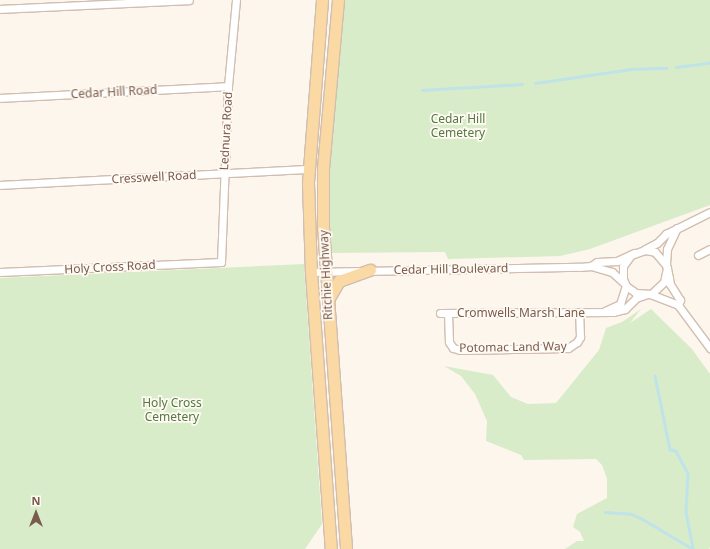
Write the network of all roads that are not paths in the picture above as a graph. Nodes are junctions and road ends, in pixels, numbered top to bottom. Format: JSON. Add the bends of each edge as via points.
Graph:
{"nodes":[{"id":1,"x":189,"y":0,"type":"edge"},
{"id":2,"x":236,"y":0,"type":"edge"},
{"id":3,"x":322,"y":0,"type":"edge"},
{"id":4,"x":338,"y":0,"type":"edge"},
{"id":5,"x":0,"y":10,"type":"edge"},
{"id":6,"x":228,"y":86,"type":"junction"},
{"id":7,"x":0,"y":98,"type":"edge"},
{"id":8,"x":308,"y":169,"type":"junction"},
{"id":9,"x":224,"y":173,"type":"junction"},
{"id":10,"x":0,"y":185,"type":"edge"},
{"id":11,"x":710,"y":212,"type":"edge"},
{"id":12,"x":677,"y":228,"type":"junction"},
{"id":13,"x":710,"y":249,"type":"edge"},
{"id":14,"x":637,"y":252,"type":"junction"},
{"id":15,"x":698,"y":255,"type":"dead end"},
{"id":16,"x":220,"y":262,"type":"joint"},
{"id":17,"x":590,"y":266,"type":"junction"},
{"id":18,"x":666,"y":266,"type":"junction"},
{"id":19,"x":370,"y":270,"type":"junction"},
{"id":20,"x":326,"y":271,"type":"junction"},
{"id":21,"x":0,"y":272,"type":"edge"},
{"id":22,"x":311,"y":272,"type":"junction"},
{"id":23,"x":625,"y":284,"type":"junction"},
{"id":24,"x":648,"y":294,"type":"junction"},
{"id":25,"x":328,"y":300,"type":"junction"},
{"id":26,"x":678,"y":305,"type":"junction"},
{"id":27,"x":579,"y":312,"type":"junction"},
{"id":28,"x":602,"y":312,"type":"junction"},
{"id":29,"x":440,"y":313,"type":"dead end"},
{"id":30,"x":448,"y":313,"type":"junction"},
{"id":31,"x":710,"y":348,"type":"edge"},
{"id":32,"x":331,"y":549,"type":"edge"},
{"id":33,"x":346,"y":549,"type":"edge"}],
"edges":[{"from":1,"to":5,"type":"street"},
{"from":2,"to":6,"type":"street","name":"Lednura Road"},
{"from":3,"to":8,"type":"main road","name":"Ritchie Highway"},
{"from":4,"to":20,"type":"main road","name":"Ritchie Highway","via":[[323,169]]},
{"from":6,"to":7,"type":"street","name":"Cedar Hill Road"},
{"from":6,"to":9,"type":"street","name":"Lednura Road"},
{"from":8,"to":9,"type":"street","name":"Cresswell Road"},
{"from":8,"to":22,"type":"main road","name":"Ritchie Highway"},
{"from":9,"to":10,"type":"street","name":"Cresswell Road"},
{"from":9,"to":16,"type":"street","name":"Lednura Road"},
{"from":11,"to":12,"type":"street","name":"Cedar Hill Boulevard"},
{"from":12,"to":14,"type":"street","name":"Cedar Hill Boulevard","via":[[657,243]]},
{"from":12,"to":18,"type":"street","via":[[667,249]]},
{"from":13,"to":15,"type":"street"},
{"from":14,"to":17,"type":"street","name":"Cedar Hill Boulevard","via":[[616,261],[597,262]]},
{"from":14,"to":18,"type":"street","via":[[655,252]]},
{"from":14,"to":23,"type":"street","via":[[623,266]]},
{"from":16,"to":21,"type":"street","name":"Holy Cross Road"},
{"from":17,"to":19,"type":"street","name":"Cedar Hill Boulevard"},
{"from":17,"to":23,"type":"street","name":"Cedar Hill Boulevard","via":[[612,272]]},
{"from":18,"to":24,"type":"street","via":[[664,282]]},
{"from":18,"to":26,"type":"street","via":[[670,284],[680,300]]},
{"from":19,"to":20,"type":"street","name":"Cedar Hill Boulevard"},
{"from":19,"to":25,"type":"main road","via":[[339,281],[332,289]]},
{"from":20,"to":22,"type":"street","name":"Cedar Hill Boulevard"},
{"from":20,"to":25,"type":"main road","name":"Ritchie Highway"},
{"from":22,"to":32,"type":"main road","name":"Ritchie Highway"},
{"from":23,"to":24,"type":"street","name":"Cedar Hill Boulevard","via":[[636,293]]},
{"from":23,"to":28,"type":"street","name":"Cromwells Marsh Lane","via":[[620,304]]},
{"from":24,"to":26,"type":"street","name":"Cedar Hill Boulevard"},
{"from":24,"to":28,"type":"street","name":"Cromwells Marsh Lane","via":[[636,298],[625,309]]},
{"from":25,"to":33,"type":"main road","name":"Ritchie Highway"},
{"from":26,"to":31,"type":"street"},
{"from":27,"to":28,"type":"street","name":"Cromwells Marsh Lane"},
{"from":27,"to":30,"type":"street","name":"Cromwells Marsh Lane"},
{"from":27,"to":30,"type":"street","name":"Potomac Land Way","via":[[580,337],[568,348],[460,350],[453,348],[449,342]]},
{"from":29,"to":30,"type":"street","name":"Cromwells Marsh Lane"}]}
